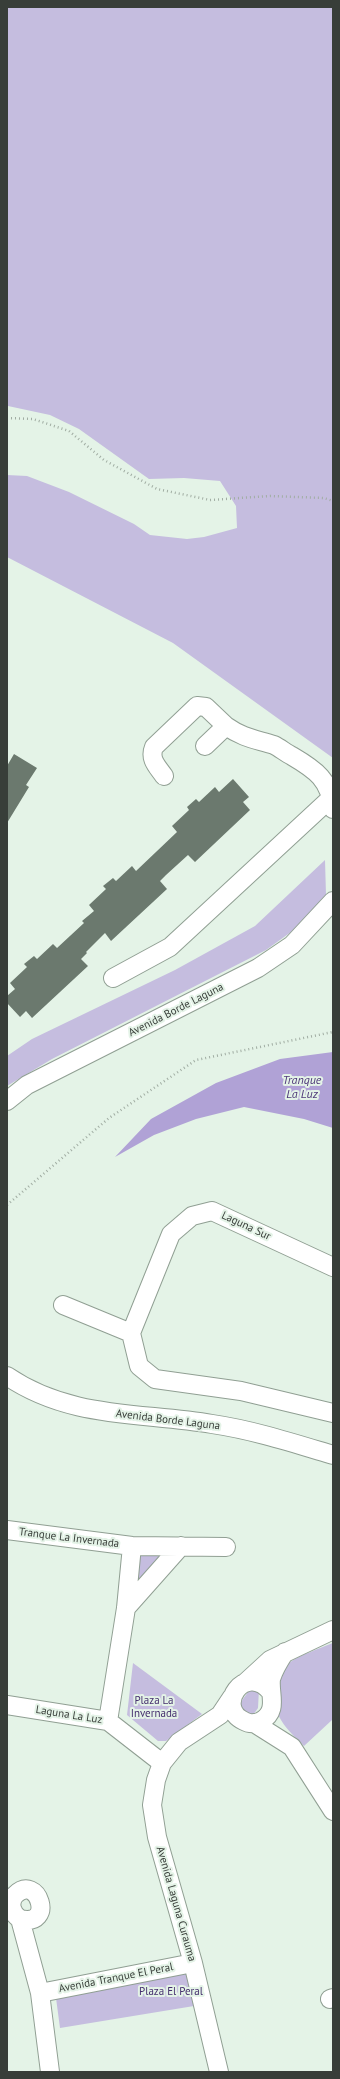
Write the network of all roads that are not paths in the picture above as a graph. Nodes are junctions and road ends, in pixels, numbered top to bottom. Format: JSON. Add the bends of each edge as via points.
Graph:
{"nodes":[{"id":1,"x":226,"y":726,"type":"junction"},
{"id":2,"x":205,"y":746,"type":"dead end"},
{"id":3,"x":164,"y":776,"type":"dead end"},
{"id":4,"x":332,"y":803,"type":"edge"},
{"id":5,"x":333,"y":901,"type":"edge"},
{"id":6,"x":113,"y":978,"type":"dead end"},
{"id":7,"x":7,"y":1101,"type":"edge"},
{"id":8,"x":333,"y":1267,"type":"edge"},
{"id":9,"x":63,"y":1305,"type":"dead end"},
{"id":10,"x":132,"y":1333,"type":"junction"},
{"id":11,"x":7,"y":1376,"type":"edge"},
{"id":12,"x":333,"y":1413,"type":"edge"},
{"id":13,"x":333,"y":1455,"type":"edge"},
{"id":14,"x":7,"y":1530,"type":"edge"},
{"id":15,"x":132,"y":1546,"type":"junction"},
{"id":16,"x":181,"y":1546,"type":"junction"},
{"id":17,"x":226,"y":1547,"type":"dead end"},
{"id":18,"x":126,"y":1608,"type":"junction"},
{"id":19,"x":333,"y":1630,"type":"edge"},
{"id":20,"x":285,"y":1652,"type":"junction"},
{"id":21,"x":246,"y":1682,"type":"junction"},
{"id":22,"x":270,"y":1691,"type":"junction"},
{"id":23,"x":232,"y":1697,"type":"junction"},
{"id":24,"x":8,"y":1707,"type":"edge"},
{"id":25,"x":270,"y":1713,"type":"junction"},
{"id":26,"x":108,"y":1721,"type":"junction"},
{"id":27,"x":248,"y":1722,"type":"junction"},
{"id":28,"x":284,"y":1741,"type":"junction"},
{"id":29,"x":179,"y":1742,"type":"junction"},
{"id":30,"x":162,"y":1763,"type":"junction"},
{"id":31,"x":333,"y":1811,"type":"edge"},
{"id":32,"x":20,"y":1919,"type":"dead end"},
{"id":33,"x":193,"y":1963,"type":"junction"},
{"id":34,"x":40,"y":1993,"type":"junction"},
{"id":35,"x":50,"y":2072,"type":"edge"},
{"id":36,"x":219,"y":2072,"type":"edge"}],
"edges":[{"from":1,"to":2,"type":"street"},
{"from":1,"to":3,"type":"street","via":[[206,707],[197,706],[154,747],[153,760]]},
{"from":1,"to":4,"type":"street","via":[[238,735],[275,746],[312,768],[326,782]]},
{"from":4,"to":6,"type":"street","via":[[170,947]]},
{"from":5,"to":7,"type":"street","name":"Avenida Borde Laguna","via":[[292,945],[258,968],[27,1085]]},
{"from":8,"to":10,"type":"street","name":"Laguna Sur","via":[[212,1211],[192,1216],[171,1234]]},
{"from":9,"to":10,"type":"street"},
{"from":10,"to":12,"type":"street","via":[[139,1366],[155,1379],[241,1391]]},
{"from":11,"to":13,"type":"street","name":"Avenida Borde Laguna","via":[[43,1397],[75,1407],[213,1424]]},
{"from":14,"to":15,"type":"street","name":"Tranque La Invernada"},
{"from":15,"to":16,"type":"street","name":"Tranque La Invernada"},
{"from":15,"to":18,"type":"street","name":"Tranque La Invernada"},
{"from":16,"to":17,"type":"street","name":"Tranque La Invernada"},
{"from":16,"to":18,"type":"street"},
{"from":18,"to":26,"type":"street","name":"Tranque La Invernada"},
{"from":19,"to":20,"type":"street","name":"Avenida Laguna Curauma"},
{"from":20,"to":21,"type":"street","name":"Avenida Laguna Curauma","via":[[262,1667]]},
{"from":20,"to":22,"type":"street","via":[[273,1672]]},
{"from":21,"to":22,"type":"street","via":[[259,1683]]},
{"from":21,"to":23,"type":"street","name":"Avenida Laguna Curauma"},
{"from":22,"to":25,"type":"street","via":[[273,1702]]},
{"from":23,"to":27,"type":"street","via":[[233,1710]]},
{"from":23,"to":29,"type":"street","name":"Avenida Laguna Curauma","via":[[220,1715]]},
{"from":24,"to":26,"type":"street","name":"Laguna La Luz"},
{"from":25,"to":27,"type":"street","via":[[260,1722]]},
{"from":25,"to":28,"type":"street"},
{"from":26,"to":30,"type":"street","name":"Laguna La Luz"},
{"from":27,"to":28,"type":"street"},
{"from":27,"to":29,"type":"street"},
{"from":28,"to":31,"type":"street","via":[[301,1759]]},
{"from":29,"to":30,"type":"street","name":"Avenida Laguna Curauma"},
{"from":30,"to":33,"type":"street","name":"Avenida Laguna Curauma","via":[[153,1794],[153,1816]]},
{"from":32,"to":34,"type":"street"},
{"from":33,"to":34,"type":"street","name":"Avenida Tranque El Peral"},
{"from":33,"to":36,"type":"street","name":"Avenida Laguna Curauma"},
{"from":34,"to":35,"type":"street"}]}
